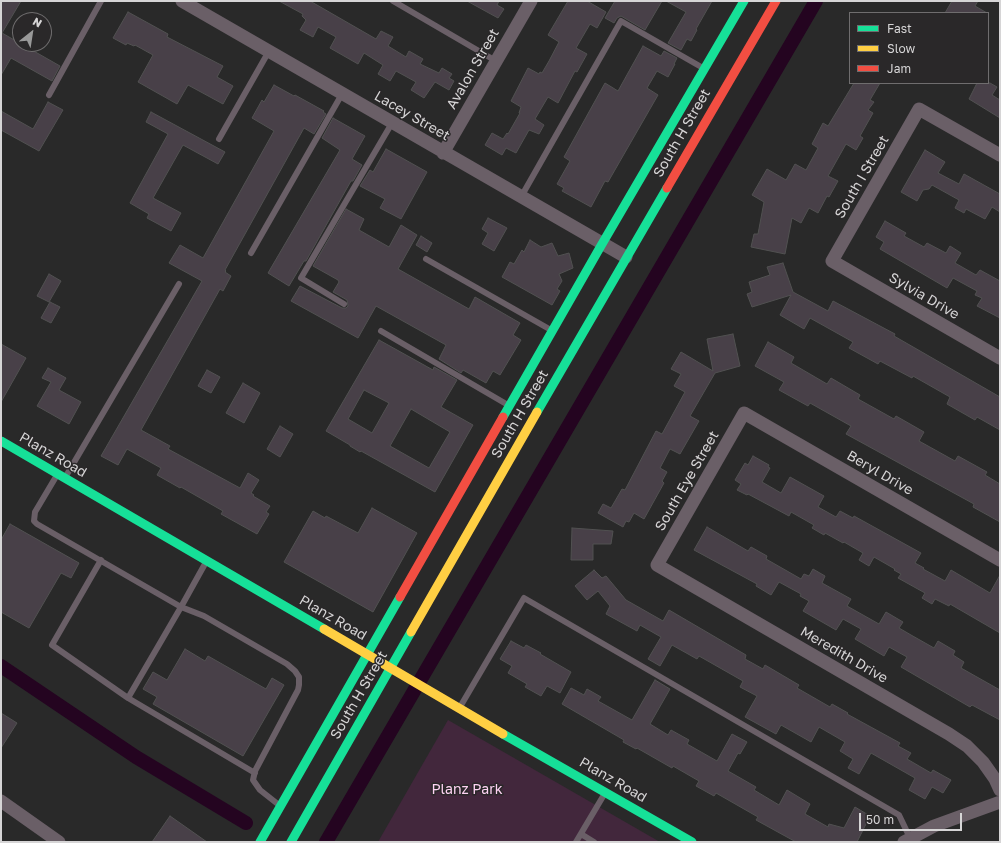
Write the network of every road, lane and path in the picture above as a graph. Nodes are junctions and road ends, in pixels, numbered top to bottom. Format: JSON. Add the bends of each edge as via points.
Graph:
{"nodes":[{"id":1,"x":101,"y":1,"type":"edge"},
{"id":2,"x":182,"y":1,"type":"edge"},
{"id":3,"x":393,"y":1,"type":"edge"},
{"id":4,"x":531,"y":1,"type":"edge"},
{"id":5,"x":744,"y":1,"type":"edge"},
{"id":6,"x":776,"y":1,"type":"edge"},
{"id":7,"x":269,"y":51,"type":"junction"},
{"id":8,"x":496,"y":61,"type":"junction"},
{"id":9,"x":704,"y":69,"type":"junction"},
{"id":10,"x":342,"y":94,"type":"junction"},
{"id":11,"x":49,"y":95,"type":"dead end"},
{"id":12,"x":392,"y":123,"type":"junction"},
{"id":13,"x":219,"y":139,"type":"dead end"},
{"id":14,"x":443,"y":153,"type":"junction"},
{"id":15,"x":1000,"y":156,"type":"edge"},
{"id":16,"x":521,"y":197,"type":"junction"},
{"id":17,"x":602,"y":244,"type":"junction"},
{"id":18,"x":251,"y":253,"type":"dead end"},
{"id":19,"x":626,"y":257,"type":"junction"},
{"id":20,"x":426,"y":259,"type":"dead end"},
{"id":21,"x":832,"y":261,"type":"joint"},
{"id":22,"x":179,"y":284,"type":"dead end"},
{"id":23,"x":344,"y":304,"type":"dead end"},
{"id":24,"x":553,"y":330,"type":"junction"},
{"id":25,"x":381,"y":331,"type":"dead end"},
{"id":26,"x":1000,"y":358,"type":"edge"},
{"id":27,"x":510,"y":405,"type":"junction"},
{"id":28,"x":744,"y":413,"type":"joint"},
{"id":29,"x":1,"y":441,"type":"edge"},
{"id":30,"x":61,"y":476,"type":"junction"},
{"id":31,"x":101,"y":560,"type":"junction"},
{"id":32,"x":206,"y":560,"type":"junction"},
{"id":33,"x":1000,"y":560,"type":"edge"},
{"id":34,"x":657,"y":565,"type":"joint"},
{"id":35,"x":181,"y":607,"type":"junction"},
{"id":36,"x":367,"y":654,"type":"junction"},
{"id":37,"x":391,"y":668,"type":"junction"},
{"id":38,"x":128,"y":698,"type":"junction"},
{"id":39,"x":459,"y":709,"type":"junction"},
{"id":40,"x":254,"y":773,"type":"junction"},
{"id":41,"x":1000,"y":790,"type":"edge"},
{"id":42,"x":606,"y":792,"type":"junction"},
{"id":43,"x":1,"y":801,"type":"edge"},
{"id":44,"x":1000,"y":802,"type":"edge"},
{"id":45,"x":281,"y":806,"type":"junction"},
{"id":46,"x":581,"y":834,"type":"junction"},
{"id":47,"x":907,"y":840,"type":"edge"},
{"id":48,"x":59,"y":842,"type":"edge"},
{"id":49,"x":260,"y":842,"type":"edge"},
{"id":50,"x":291,"y":842,"type":"edge"},
{"id":51,"x":576,"y":842,"type":"edge"},
{"id":52,"x":594,"y":842,"type":"edge"},
{"id":53,"x":692,"y":842,"type":"edge"}],
"edges":[{"from":1,"to":11,"type":"lane"},
{"from":2,"to":7,"type":"street","name":"Lacey Street"},
{"from":3,"to":8,"type":"lane"},
{"from":4,"to":8,"type":"street","name":"Avalon Street"},
{"from":5,"to":9,"type":"street","name":"South H Street"},
{"from":6,"to":19,"type":"street","name":"South H Street"},
{"from":7,"to":10,"type":"street","name":"Lacey Street"},
{"from":7,"to":13,"type":"lane"},
{"from":8,"to":14,"type":"street","name":"Avalon Street"},
{"from":9,"to":16,"type":"lane","via":[[621,21]]},
{"from":9,"to":17,"type":"street","name":"South H Street"},
{"from":10,"to":12,"type":"street","name":"Lacey Street"},
{"from":10,"to":18,"type":"lane"},
{"from":12,"to":14,"type":"street","name":"Lacey Street"},
{"from":12,"to":23,"type":"lane","via":[[301,278]]},
{"from":14,"to":16,"type":"street","name":"Lacey Street"},
{"from":15,"to":21,"type":"street","name":"South I Street","via":[[919,109]]},
{"from":16,"to":17,"type":"street","name":"Lacey Street"},
{"from":17,"to":19,"type":"street","name":"Lacey Street"},
{"from":17,"to":24,"type":"street","name":"South H Street"},
{"from":19,"to":37,"type":"street","name":"South H Street"},
{"from":20,"to":24,"type":"lane"},
{"from":21,"to":26,"type":"street","name":"Sylvia Drive"},
{"from":22,"to":30,"type":"lane"},
{"from":24,"to":27,"type":"street","name":"South H Street"},
{"from":25,"to":27,"type":"lane"},
{"from":27,"to":36,"type":"street","name":"South H Street"},
{"from":28,"to":33,"type":"street","name":"Beryl Drive"},
{"from":28,"to":34,"type":"street","name":"South Eye Street"},
{"from":29,"to":30,"type":"street","name":"Planz Road"},
{"from":30,"to":31,"type":"lane","via":[[35,512],[34,521]]},
{"from":30,"to":32,"type":"street","name":"Planz Road"},
{"from":31,"to":35,"type":"lane"},
{"from":31,"to":38,"type":"lane","via":[[52,645]]},
{"from":32,"to":35,"type":"lane"},
{"from":32,"to":36,"type":"street","name":"Planz Road"},
{"from":34,"to":41,"type":"street","name":"Meredith Drive","via":[[949,734],[967,746],[983,762]]},
{"from":35,"to":38,"type":"lane"},
{"from":35,"to":40,"type":"lane","via":[[204,616],[286,664],[299,677],[298,690]]},
{"from":36,"to":37,"type":"street","name":"Planz Road"},
{"from":36,"to":45,"type":"street","name":"South H Street"},
{"from":37,"to":39,"type":"street","name":"Planz Road"},
{"from":37,"to":50,"type":"street","name":"South H Street"},
{"from":38,"to":40,"type":"lane"},
{"from":39,"to":42,"type":"street","name":"Planz Road"},
{"from":39,"to":47,"type":"lane","via":[[524,598],[899,816]]},
{"from":40,"to":45,"type":"lane","via":[[255,784]]},
{"from":42,"to":46,"type":"lane"},
{"from":42,"to":53,"type":"street","name":"Planz Road"},
{"from":43,"to":48,"type":"street"},
{"from":44,"to":47,"type":"street","via":[[934,826]]},
{"from":45,"to":49,"type":"street","name":"South H Street"},
{"from":46,"to":51,"type":"lane"},
{"from":46,"to":52,"type":"lane"}]}
